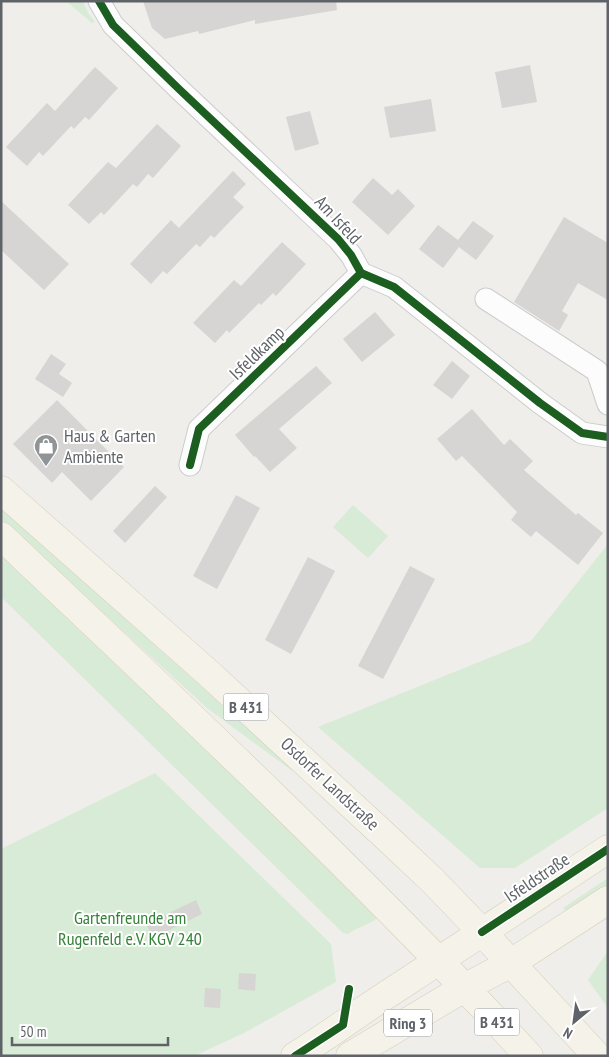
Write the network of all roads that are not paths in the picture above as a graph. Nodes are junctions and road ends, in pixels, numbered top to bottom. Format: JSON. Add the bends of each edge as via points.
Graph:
{"nodes":[{"id":1,"x":99,"y":1,"type":"edge"},
{"id":2,"x":361,"y":273,"type":"junction"},
{"id":3,"x":486,"y":299,"type":"dead end"},
{"id":4,"x":608,"y":404,"type":"edge"},
{"id":5,"x":608,"y":437,"type":"edge"},
{"id":6,"x":190,"y":464,"type":"dead end"},
{"id":7,"x":1,"y":490,"type":"edge"},
{"id":8,"x":1,"y":536,"type":"edge"},
{"id":9,"x":608,"y":849,"type":"edge"},
{"id":10,"x":608,"y":900,"type":"edge"},
{"id":11,"x":482,"y":932,"type":"junction"},
{"id":12,"x":440,"y":962,"type":"junction"},
{"id":13,"x":511,"y":963,"type":"junction"},
{"id":14,"x":464,"y":988,"type":"junction"},
{"id":15,"x":295,"y":1056,"type":"edge"},
{"id":16,"x":350,"y":1056,"type":"edge"},
{"id":17,"x":529,"y":1056,"type":"edge"},
{"id":18,"x":597,"y":1056,"type":"edge"}],
"edges":[{"from":1,"to":2,"type":"street","name":"Am Isfeld","via":[[114,25],[338,239]]},
{"from":2,"to":5,"type":"street","via":[[394,286],[582,433]]},
{"from":2,"to":6,"type":"street","name":"Isfeldkamp","via":[[199,430]]},
{"from":3,"to":4,"type":"street","via":[[597,370]]},
{"from":7,"to":11,"type":"main road","name":"Osdorfer Landstraße","number":"B 431","via":[[269,728]]},
{"from":8,"to":12,"type":"main road","number":"B 431","via":[[284,806]]},
{"from":9,"to":11,"type":"main road","name":"Isfeldstraße","number":"Ring 3"},
{"from":10,"to":13,"type":"main road","number":"Ring 3"},
{"from":11,"to":12,"type":"main road","name":"Isfeldstraße","number":"Ring 3"},
{"from":11,"to":13,"type":"main road","name":"Osdorfer Landstraße","number":"B 431"},
{"from":12,"to":14,"type":"main road","number":"B 431"},
{"from":12,"to":15,"type":"main road","number":"Ring 3"},
{"from":13,"to":14,"type":"main road","number":"Ring 3"},
{"from":13,"to":18,"type":"main road","name":"Osdorfer Landstraße","number":"B 431"},
{"from":14,"to":16,"type":"main road","number":"Ring 3"},
{"from":14,"to":17,"type":"main road","number":"B 431"}]}
